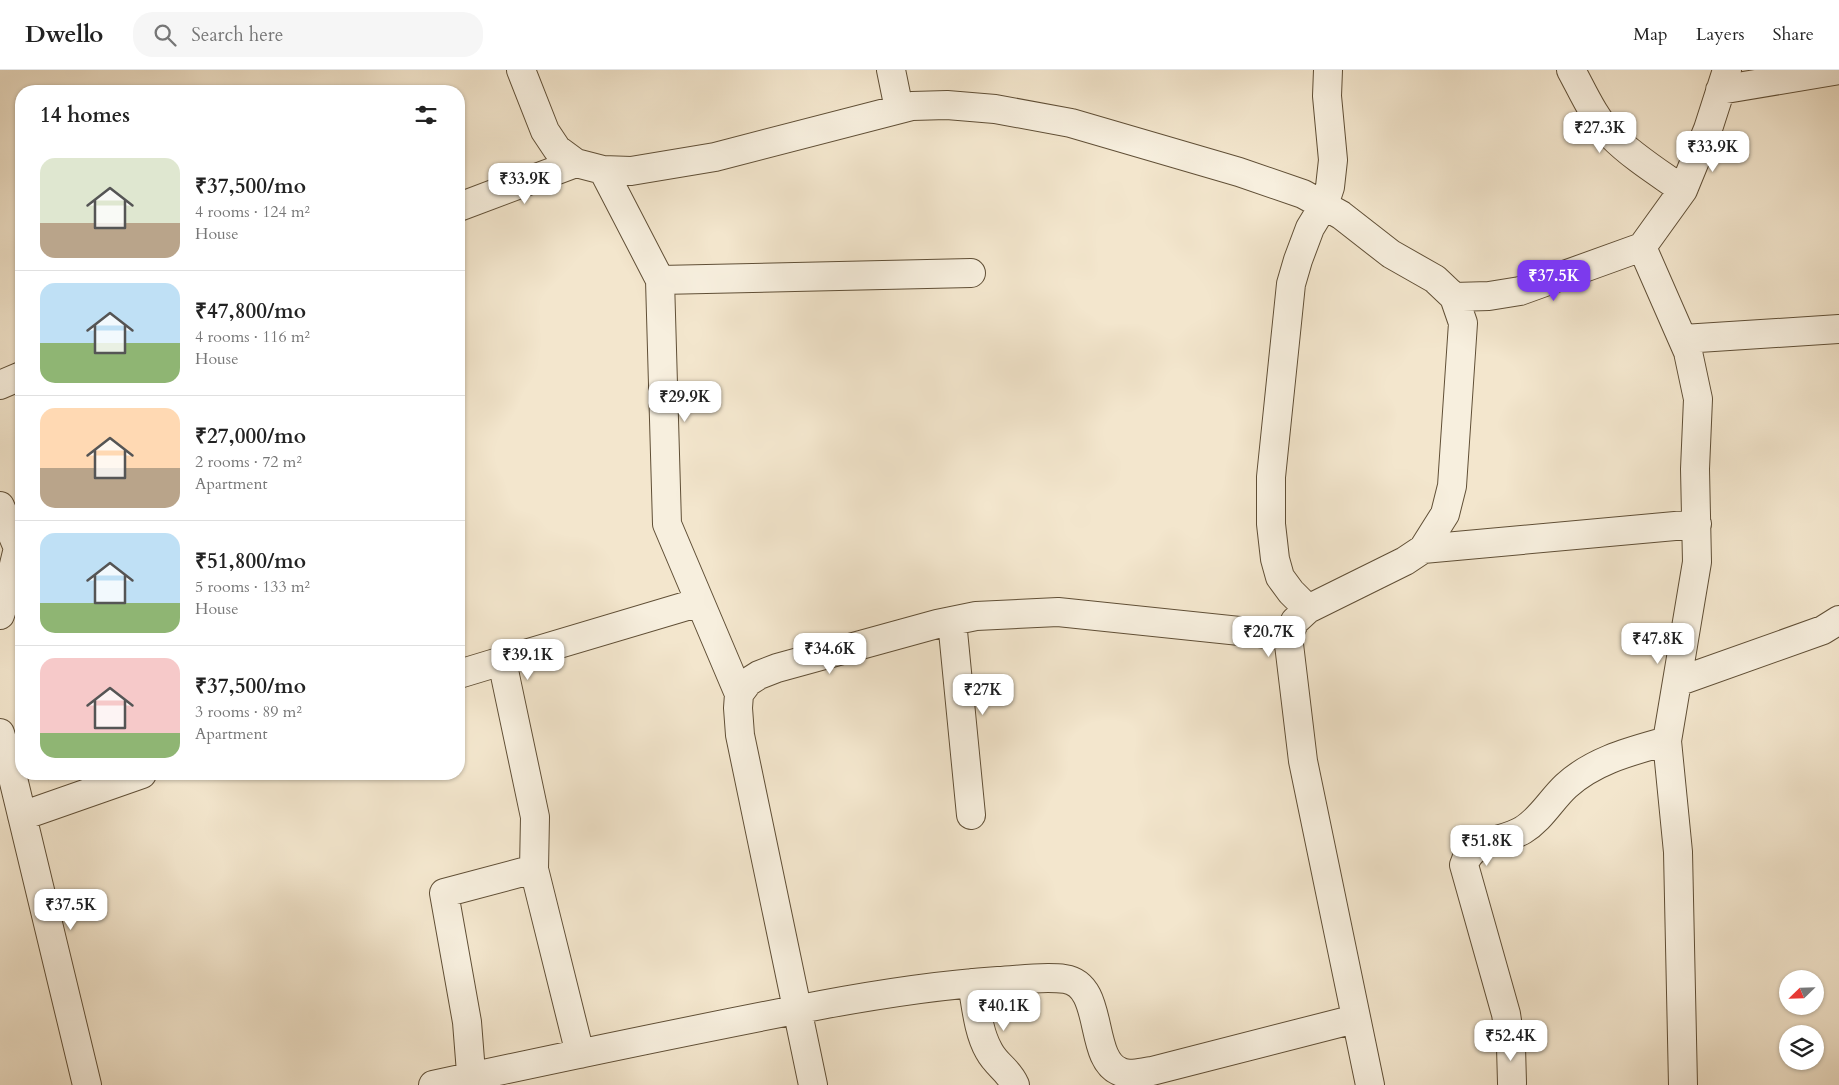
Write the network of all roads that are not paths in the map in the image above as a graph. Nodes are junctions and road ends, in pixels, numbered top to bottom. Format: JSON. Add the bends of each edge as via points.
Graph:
{"nodes":[{"id":1,"x":521,"y":70,"type":"edge"},
{"id":2,"x":890,"y":70,"type":"edge"},
{"id":3,"x":1328,"y":70,"type":"edge"},
{"id":4,"x":1571,"y":70,"type":"edge"},
{"id":5,"x":1839,"y":70,"type":"edge"},
{"id":6,"x":1723,"y":80,"type":"edge"},
{"id":7,"x":899,"y":109,"type":"junction"},
{"id":8,"x":576,"y":163,"type":"junction"},
{"id":9,"x":603,"y":170,"type":"junction"},
{"id":10,"x":1683,"y":190,"type":"junction"},
{"id":11,"x":465,"y":205,"type":"edge"},
{"id":12,"x":1324,"y":205,"type":"junction"},
{"id":13,"x":1642,"y":247,"type":"junction"},
{"id":14,"x":971,"y":273,"type":"dead end"},
{"id":15,"x":660,"y":280,"type":"junction"},
{"id":16,"x":1454,"y":297,"type":"junction"},
{"id":17,"x":1839,"y":329,"type":"edge"},
{"id":18,"x":1683,"y":339,"type":"junction"},
{"id":19,"x":15,"y":379,"type":"edge"},
{"id":20,"x":0,"y":385,"type":"edge"},
{"id":21,"x":0,"y":506,"type":"edge"},
{"id":22,"x":1697,"y":524,"type":"junction"},
{"id":23,"x":15,"y":541,"type":"edge"},
{"id":24,"x":1423,"y":549,"type":"junction"},
{"id":25,"x":15,"y":561,"type":"edge"},
{"id":26,"x":700,"y":602,"type":"junction"},
{"id":27,"x":1308,"y":609,"type":"junction"},
{"id":28,"x":0,"y":615,"type":"edge"},
{"id":29,"x":1839,"y":620,"type":"edge"},
{"id":30,"x":952,"y":621,"type":"junction"},
{"id":31,"x":1288,"y":636,"type":"junction"},
{"id":32,"x":502,"y":661,"type":"junction"},
{"id":33,"x":465,"y":672,"type":"edge"},
{"id":34,"x":1677,"y":682,"type":"junction"},
{"id":35,"x":739,"y":694,"type":"junction"},
{"id":36,"x":0,"y":733,"type":"edge"},
{"id":37,"x":1667,"y":741,"type":"junction"},
{"id":38,"x":15,"y":766,"type":"edge"},
{"id":39,"x":18,"y":780,"type":"edge"},
{"id":40,"x":125,"y":780,"type":"edge"},
{"id":41,"x":971,"y":815,"type":"dead end"},
{"id":42,"x":22,"y":816,"type":"junction"},
{"id":43,"x":534,"y":869,"type":"junction"},
{"id":44,"x":972,"y":983,"type":"junction"},
{"id":45,"x":796,"y":1010,"type":"junction"},
{"id":46,"x":1355,"y":1020,"type":"junction"},
{"id":47,"x":580,"y":1054,"type":"junction"},
{"id":48,"x":472,"y":1081,"type":"edge"},
{"id":49,"x":1511,"y":1084,"type":"edge"},
{"id":50,"x":87,"y":1085,"type":"edge"},
{"id":51,"x":433,"y":1085,"type":"edge"},
{"id":52,"x":813,"y":1085,"type":"edge"},
{"id":53,"x":1015,"y":1085,"type":"edge"},
{"id":54,"x":1370,"y":1085,"type":"edge"},
{"id":55,"x":1683,"y":1085,"type":"edge"}],
"edges":[{"from":1,"to":8,"type":"street","via":[[544,131],[557,149]]},
{"from":2,"to":7,"type":"street"},
{"from":3,"to":12,"type":"street","via":[[1333,160]]},
{"from":4,"to":10,"type":"street","via":[[1592,109],[1611,135]]},
{"from":5,"to":6,"type":"street"},
{"from":6,"to":10,"type":"street","via":[[1708,129]]},
{"from":7,"to":9,"type":"street","via":[[716,157],[631,171]]},
{"from":7,"to":12,"type":"street","via":[[966,106],[1071,123],[1238,172],[1304,194]]},
{"from":8,"to":9,"type":"street"},
{"from":8,"to":11,"type":"street"},
{"from":9,"to":15,"type":"street"},
{"from":10,"to":13,"type":"street"},
{"from":12,"to":16,"type":"street","via":[[1391,254],[1435,279]]},
{"from":12,"to":27,"type":"street","via":[[1310,228],[1291,284],[1271,477],[1271,524],[1280,577]]},
{"from":13,"to":16,"type":"street","via":[[1520,291]]},
{"from":13,"to":18,"type":"street"},
{"from":14,"to":15,"type":"street"},
{"from":15,"to":26,"type":"street","via":[[667,524]]},
{"from":16,"to":24,"type":"street","via":[[1462,323],[1452,486],[1445,514]]},
{"from":17,"to":18,"type":"street"},
{"from":18,"to":22,"type":"street","via":[[1698,399]]},
{"from":19,"to":20,"type":"street"},
{"from":21,"to":23,"type":"street"},
{"from":22,"to":24,"type":"street"},
{"from":22,"to":34,"type":"street","via":[[1697,562]]},
{"from":24,"to":27,"type":"street"},
{"from":25,"to":28,"type":"street"},
{"from":26,"to":32,"type":"street"},
{"from":26,"to":35,"type":"street"},
{"from":27,"to":31,"type":"street","via":[[1295,621]]},
{"from":29,"to":34,"type":"street","via":[[1823,630]]},
{"from":30,"to":31,"type":"street","via":[[976,616],[1058,612]]},
{"from":30,"to":35,"type":"street","via":[[778,668],[748,682]]},
{"from":30,"to":41,"type":"street"},
{"from":31,"to":46,"type":"street","via":[[1303,761]]},
{"from":32,"to":33,"type":"street"},
{"from":32,"to":43,"type":"street","via":[[535,817]]},
{"from":34,"to":37,"type":"street"},
{"from":35,"to":45,"type":"street","via":[[740,735]]},
{"from":36,"to":38,"type":"street"},
{"from":37,"to":49,"type":"street","via":[[1618,755],[1589,770],[1568,785],[1535,822],[1508,838],[1474,847],[1467,855],[1464,865],[1506,1014]]},
{"from":37,"to":55,"type":"street","via":[[1678,852]]},
{"from":39,"to":42,"type":"street"},
{"from":40,"to":42,"type":"street"},
{"from":42,"to":50,"type":"street"},
{"from":43,"to":47,"type":"street"},
{"from":43,"to":48,"type":"street","via":[[444,893],[467,1022]]},
{"from":44,"to":45,"type":"street","via":[[904,990]]},
{"from":44,"to":46,"type":"street","via":[[1050,979],[1074,982],[1082,987],[1090,1002],[1106,1057],[1122,1073],[1152,1071]]},
{"from":44,"to":53,"type":"street","via":[[982,1036],[996,1062],[1008,1071]]},
{"from":45,"to":47,"type":"street"},
{"from":45,"to":52,"type":"street"},
{"from":46,"to":54,"type":"street"},
{"from":47,"to":48,"type":"street"},
{"from":48,"to":51,"type":"street"}]}
